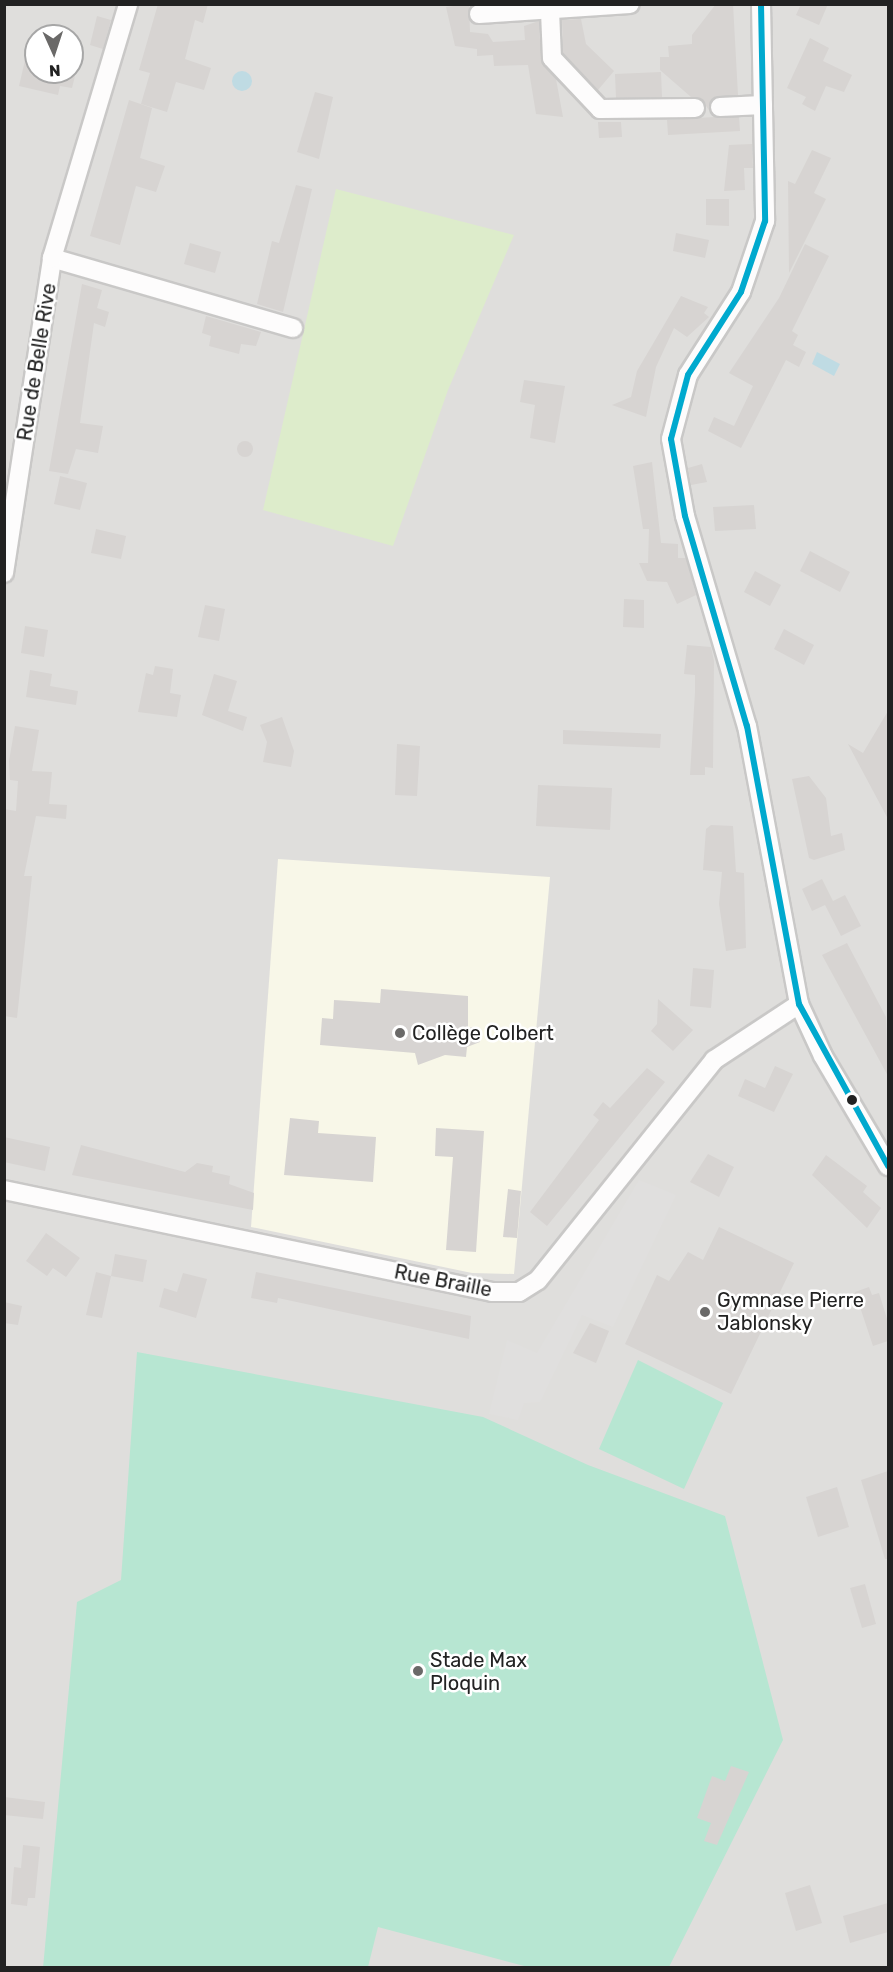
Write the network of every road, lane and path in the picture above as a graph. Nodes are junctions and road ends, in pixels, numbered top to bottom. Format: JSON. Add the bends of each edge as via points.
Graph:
{"nodes":[{"id":1,"x":128,"y":4,"type":"edge"},
{"id":2,"x":630,"y":4,"type":"edge"},
{"id":3,"x":761,"y":4,"type":"edge"},
{"id":4,"x":550,"y":11,"type":"junction"},
{"id":5,"x":479,"y":14,"type":"dead end"},
{"id":6,"x":763,"y":105,"type":"junction"},
{"id":7,"x":720,"y":107,"type":"dead end"},
{"id":8,"x":695,"y":108,"type":"dead end"},
{"id":9,"x":52,"y":258,"type":"junction"},
{"id":10,"x":293,"y":328,"type":"dead end"},
{"id":11,"x":4,"y":573,"type":"edge"},
{"id":12,"x":799,"y":1004,"type":"junction"},
{"id":13,"x":888,"y":1166,"type":"edge"},
{"id":14,"x":4,"y":1190,"type":"edge"}],
"edges":[{"from":1,"to":9,"type":"street","name":"Rue de Belle Rive"},
{"from":2,"to":4,"type":"street"},
{"from":3,"to":6,"type":"street"},
{"from":4,"to":5,"type":"street"},
{"from":4,"to":8,"type":"street","via":[[552,58],[600,110]]},
{"from":6,"to":7,"type":"street"},
{"from":6,"to":12,"type":"street","via":[[765,221],[757,259],[688,375],[671,439],[685,516],[747,726]]},
{"from":9,"to":10,"type":"street","name":"Rue de Belle Rive"},
{"from":9,"to":11,"type":"street","name":"Rue de Belle Rive"},
{"from":12,"to":13,"type":"street","via":[[823,1056]]},
{"from":12,"to":14,"type":"street","name":"Rue Braille","via":[[714,1060],[538,1281],[519,1292],[492,1292]]}]}
